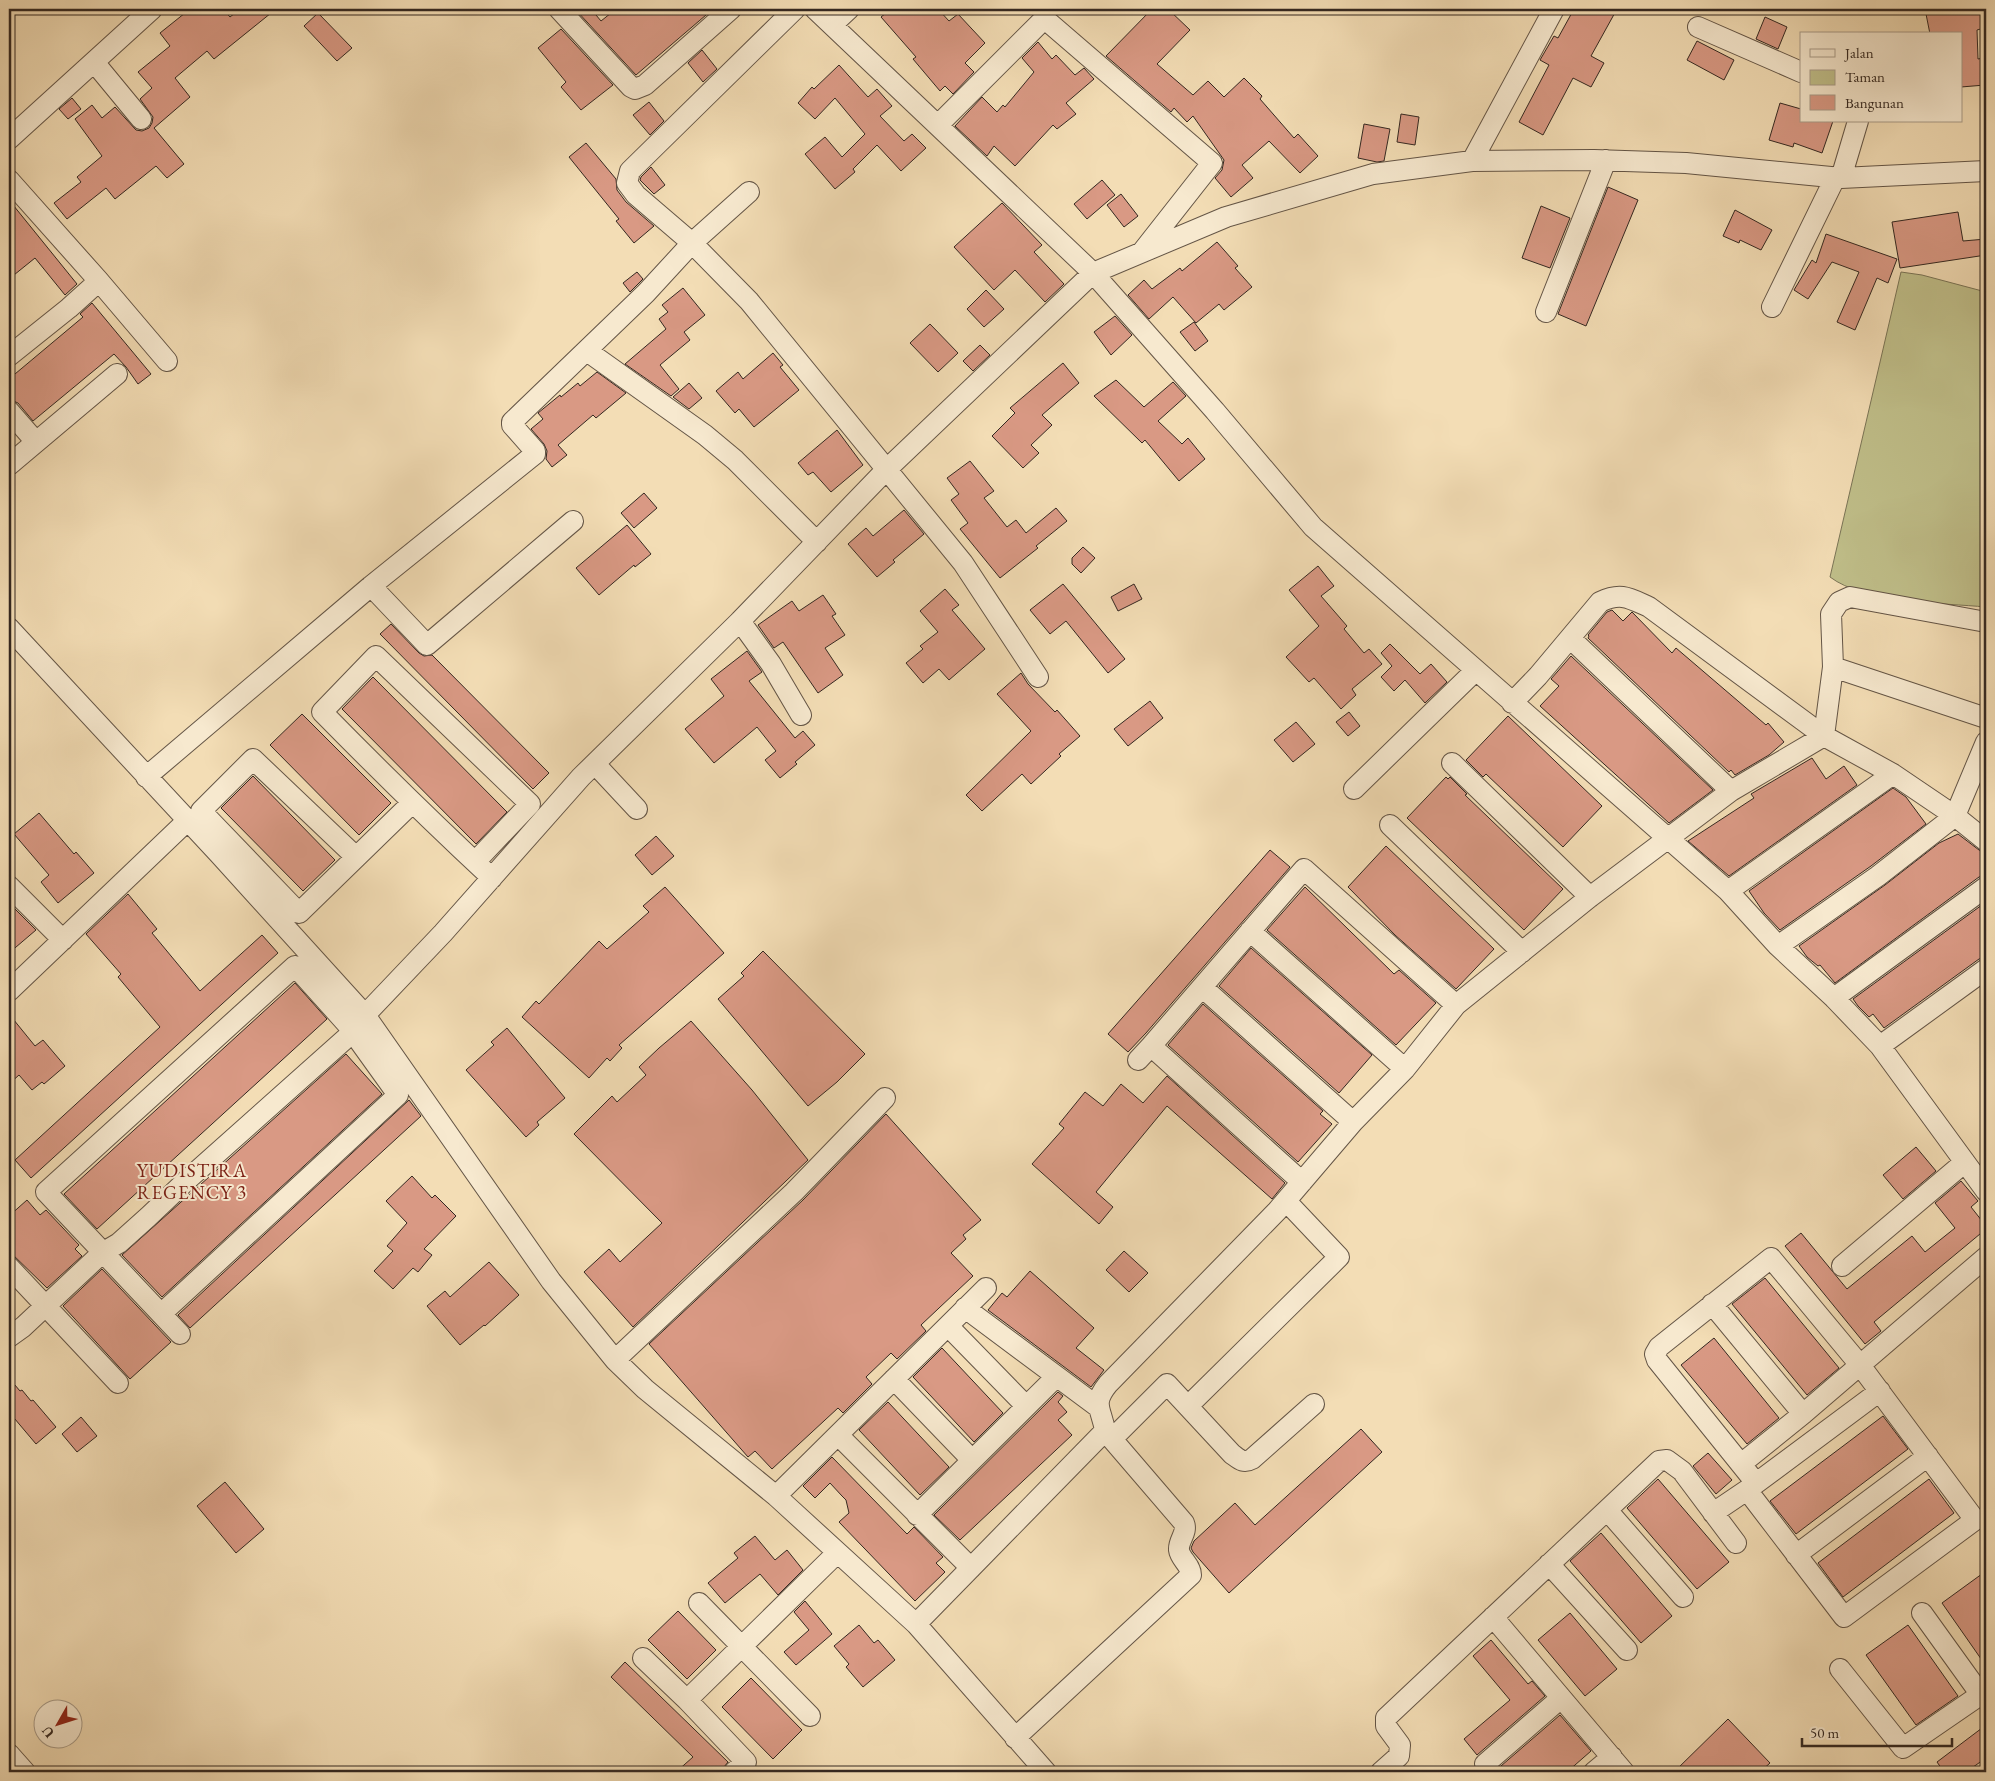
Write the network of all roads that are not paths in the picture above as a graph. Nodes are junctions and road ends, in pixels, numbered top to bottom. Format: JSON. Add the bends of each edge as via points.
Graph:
{"nodes":[{"id":1,"x":152,"y":9,"type":"edge"},
{"id":2,"x":559,"y":9,"type":"edge"},
{"id":3,"x":731,"y":9,"type":"edge"},
{"id":4,"x":795,"y":9,"type":"edge"},
{"id":5,"x":816,"y":9,"type":"edge"},
{"id":6,"x":848,"y":9,"type":"edge"},
{"id":7,"x":1554,"y":9,"type":"edge"},
{"id":8,"x":833,"y":24,"type":"junction"},
{"id":9,"x":1698,"y":27,"type":"dead end"},
{"id":10,"x":94,"y":62,"type":"junction"},
{"id":11,"x":1800,"y":72,"type":"edge"},
{"id":12,"x":141,"y":119,"type":"dead end"},
{"id":13,"x":1858,"y":122,"type":"edge"},
{"id":14,"x":938,"y":124,"type":"junction"},
{"id":15,"x":9,"y":139,"type":"edge"},
{"id":16,"x":1606,"y":160,"type":"junction"},
{"id":17,"x":1472,"y":161,"type":"junction"},
{"id":18,"x":1986,"y":171,"type":"edge"},
{"id":19,"x":1838,"y":178,"type":"junction"},
{"id":20,"x":9,"y":180,"type":"edge"},
{"id":21,"x":749,"y":192,"type":"dead end"},
{"id":22,"x":692,"y":243,"type":"junction"},
{"id":23,"x":1142,"y":253,"type":"junction"},
{"id":24,"x":1093,"y":273,"type":"junction"},
{"id":25,"x":99,"y":281,"type":"junction"},
{"id":26,"x":1772,"y":307,"type":"dead end"},
{"id":27,"x":1546,"y":312,"type":"dead end"},
{"id":28,"x":586,"y":351,"type":"junction"},
{"id":29,"x":9,"y":356,"type":"edge"},
{"id":30,"x":167,"y":361,"type":"dead end"},
{"id":31,"x":117,"y":374,"type":"dead end"},
{"id":32,"x":9,"y":410,"type":"edge"},
{"id":33,"x":36,"y":442,"type":"junction"},
{"id":34,"x":9,"y":465,"type":"edge"},
{"id":35,"x":886,"y":470,"type":"junction"},
{"id":36,"x":573,"y":520,"type":"dead end"},
{"id":37,"x":817,"y":542,"type":"junction"},
{"id":38,"x":371,"y":586,"type":"junction"},
{"id":39,"x":740,"y":621,"type":"junction"},
{"id":40,"x":1986,"y":622,"type":"edge"},
{"id":41,"x":9,"y":628,"type":"edge"},
{"id":42,"x":1570,"y":638,"type":"junction"},
{"id":43,"x":1833,"y":667,"type":"junction"},
{"id":44,"x":1475,"y":671,"type":"junction"},
{"id":45,"x":1038,"y":677,"type":"dead end"},
{"id":46,"x":1512,"y":703,"type":"junction"},
{"id":47,"x":801,"y":715,"type":"dead end"},
{"id":48,"x":1986,"y":718,"type":"edge"},
{"id":49,"x":1824,"y":736,"type":"junction"},
{"id":50,"x":1986,"y":742,"type":"edge"},
{"id":51,"x":1452,"y":763,"type":"dead end"},
{"id":52,"x":595,"y":764,"type":"junction"},
{"id":53,"x":1893,"y":774,"type":"junction"},
{"id":54,"x":146,"y":777,"type":"junction"},
{"id":55,"x":1354,"y":789,"type":"dead end"},
{"id":56,"x":1731,"y":791,"type":"junction"},
{"id":57,"x":412,"y":803,"type":"junction"},
{"id":58,"x":637,"y":810,"type":"dead end"},
{"id":59,"x":1956,"y":816,"type":"junction"},
{"id":60,"x":187,"y":821,"type":"junction"},
{"id":61,"x":1390,"y":825,"type":"dead end"},
{"id":62,"x":1669,"y":838,"type":"junction"},
{"id":63,"x":1986,"y":841,"type":"edge"},
{"id":64,"x":356,"y":857,"type":"junction"},
{"id":65,"x":475,"y":862,"type":"junction"},
{"id":66,"x":492,"y":878,"type":"junction"},
{"id":67,"x":9,"y":886,"type":"edge"},
{"id":68,"x":1986,"y":887,"type":"edge"},
{"id":69,"x":1728,"y":892,"type":"junction"},
{"id":70,"x":1590,"y":897,"type":"junction"},
{"id":71,"x":1250,"y":931,"type":"junction"},
{"id":72,"x":63,"y":940,"type":"junction"},
{"id":73,"x":1778,"y":946,"type":"junction"},
{"id":74,"x":1522,"y":952,"type":"junction"},
{"id":75,"x":1986,"y":969,"type":"edge"},
{"id":76,"x":1202,"y":988,"type":"junction"},
{"id":77,"x":9,"y":991,"type":"edge"},
{"id":78,"x":1834,"y":998,"type":"junction"},
{"id":79,"x":1456,"y":1005,"type":"junction"},
{"id":80,"x":355,"y":1024,"type":"junction"},
{"id":81,"x":1880,"y":1046,"type":"junction"},
{"id":82,"x":1405,"y":1068,"type":"junction"},
{"id":83,"x":885,"y":1098,"type":"dead end"},
{"id":84,"x":1353,"y":1122,"type":"junction"},
{"id":85,"x":1965,"y":1162,"type":"junction"},
{"id":86,"x":1302,"y":1182,"type":"junction"},
{"id":87,"x":1986,"y":1191,"type":"edge"},
{"id":88,"x":1286,"y":1201,"type":"junction"},
{"id":89,"x":102,"y":1253,"type":"junction"},
{"id":90,"x":1986,"y":1257,"type":"edge"},
{"id":91,"x":1842,"y":1266,"type":"dead end"},
{"id":92,"x":9,"y":1267,"type":"edge"},
{"id":93,"x":986,"y":1288,"type":"dead end"},
{"id":94,"x":1712,"y":1304,"type":"junction"},
{"id":95,"x":46,"y":1306,"type":"junction"},
{"id":96,"x":965,"y":1308,"type":"junction"},
{"id":97,"x":161,"y":1314,"type":"junction"},
{"id":98,"x":948,"y":1326,"type":"junction"},
{"id":99,"x":180,"y":1334,"type":"dead end"},
{"id":100,"x":9,"y":1336,"type":"edge"},
{"id":101,"x":615,"y":1360,"type":"junction"},
{"id":102,"x":1860,"y":1366,"type":"junction"},
{"id":103,"x":1056,"y":1377,"type":"junction"},
{"id":104,"x":894,"y":1379,"type":"junction"},
{"id":105,"x":118,"y":1382,"type":"dead end"},
{"id":106,"x":1880,"y":1391,"type":"junction"},
{"id":107,"x":1314,"y":1404,"type":"dead end"},
{"id":108,"x":1026,"y":1406,"type":"junction"},
{"id":109,"x":1188,"y":1406,"type":"junction"},
{"id":110,"x":1098,"y":1407,"type":"junction"},
{"id":111,"x":1803,"y":1414,"type":"junction"},
{"id":112,"x":1108,"y":1435,"type":"junction"},
{"id":113,"x":838,"y":1436,"type":"junction"},
{"id":114,"x":1928,"y":1456,"type":"junction"},
{"id":115,"x":972,"y":1460,"type":"junction"},
{"id":116,"x":1740,"y":1464,"type":"junction"},
{"id":117,"x":1752,"y":1486,"type":"junction"},
{"id":118,"x":776,"y":1496,"type":"junction"},
{"id":119,"x":1607,"y":1510,"type":"junction"},
{"id":120,"x":1714,"y":1513,"type":"junction"},
{"id":121,"x":918,"y":1515,"type":"junction"},
{"id":122,"x":1736,"y":1543,"type":"dead end"},
{"id":123,"x":838,"y":1553,"type":"junction"},
{"id":124,"x":1796,"y":1554,"type":"junction"},
{"id":125,"x":1549,"y":1564,"type":"junction"},
{"id":126,"x":971,"y":1568,"type":"junction"},
{"id":127,"x":1683,"y":1597,"type":"dead end"},
{"id":128,"x":699,"y":1603,"type":"dead end"},
{"id":129,"x":1922,"y":1613,"type":"dead end"},
{"id":130,"x":1494,"y":1617,"type":"junction"},
{"id":131,"x":916,"y":1624,"type":"junction"},
{"id":132,"x":742,"y":1646,"type":"junction"},
{"id":133,"x":1627,"y":1650,"type":"dead end"},
{"id":134,"x":643,"y":1658,"type":"dead end"},
{"id":135,"x":1840,"y":1669,"type":"dead end"},
{"id":136,"x":1983,"y":1693,"type":"edge"},
{"id":137,"x":1561,"y":1698,"type":"junction"},
{"id":138,"x":687,"y":1700,"type":"junction"},
{"id":139,"x":810,"y":1716,"type":"dead end"},
{"id":140,"x":1015,"y":1738,"type":"junction"},
{"id":141,"x":9,"y":1754,"type":"edge"},
{"id":142,"x":1485,"y":1764,"type":"dead end"},
{"id":143,"x":1618,"y":1765,"type":"edge"},
{"id":144,"x":25,"y":1772,"type":"edge"},
{"id":145,"x":734,"y":1772,"type":"edge"},
{"id":146,"x":1046,"y":1772,"type":"edge"},
{"id":147,"x":1381,"y":1772,"type":"edge"},
{"id":148,"x":1594,"y":1772,"type":"edge"}],
"edges":[{"from":1,"to":10,"type":"street"},
{"from":2,"to":3,"type":"street","via":[[635,89],[645,85]]},
{"from":4,"to":22,"type":"street","via":[[626,178],[636,195]]},
{"from":5,"to":8,"type":"street"},
{"from":6,"to":8,"type":"street"},
{"from":7,"to":17,"type":"street"},
{"from":8,"to":14,"type":"street"},
{"from":9,"to":11,"type":"street"},
{"from":10,"to":12,"type":"street"},
{"from":10,"to":15,"type":"street"},
{"from":13,"to":19,"type":"street"},
{"from":14,"to":23,"type":"street","via":[[1046,20],[1212,163]]},
{"from":14,"to":24,"type":"street"},
{"from":16,"to":17,"type":"street"},
{"from":16,"to":19,"type":"street","via":[[1686,163]]},
{"from":16,"to":27,"type":"street"},
{"from":17,"to":23,"type":"street","via":[[1374,174],[1226,217]]},
{"from":18,"to":19,"type":"street"},
{"from":19,"to":26,"type":"street"},
{"from":20,"to":25,"type":"street"},
{"from":21,"to":22,"type":"street"},
{"from":22,"to":28,"type":"street"},
{"from":22,"to":35,"type":"street","via":[[749,302]]},
{"from":23,"to":24,"type":"street"},
{"from":24,"to":35,"type":"street"},
{"from":24,"to":44,"type":"street","via":[[1313,527]]},
{"from":25,"to":29,"type":"street"},
{"from":25,"to":30,"type":"street"},
{"from":28,"to":37,"type":"street","via":[[736,460]]},
{"from":28,"to":38,"type":"street","via":[[512,422],[535,454]]},
{"from":31,"to":33,"type":"street"},
{"from":32,"to":33,"type":"street"},
{"from":33,"to":34,"type":"street"},
{"from":35,"to":37,"type":"street"},
{"from":35,"to":45,"type":"street","via":[[964,563]]},
{"from":36,"to":38,"type":"street","via":[[427,645]]},
{"from":37,"to":39,"type":"street"},
{"from":38,"to":54,"type":"street"},
{"from":39,"to":47,"type":"street","via":[[771,664]]},
{"from":39,"to":52,"type":"street"},
{"from":40,"to":43,"type":"street","via":[[1850,597],[1839,602],[1831,614]]},
{"from":41,"to":54,"type":"street"},
{"from":42,"to":46,"type":"street"},
{"from":42,"to":49,"type":"street","via":[[1600,602],[1614,595],[1632,599],[1650,607]]},
{"from":42,"to":56,"type":"street"},
{"from":43,"to":48,"type":"street"},
{"from":43,"to":49,"type":"street"},
{"from":44,"to":46,"type":"street"},
{"from":44,"to":55,"type":"street"},
{"from":46,"to":62,"type":"street"},
{"from":49,"to":53,"type":"street"},
{"from":49,"to":56,"type":"street"},
{"from":50,"to":59,"type":"street"},
{"from":51,"to":70,"type":"street"},
{"from":52,"to":58,"type":"street"},
{"from":52,"to":66,"type":"street"},
{"from":53,"to":59,"type":"street"},
{"from":53,"to":69,"type":"street"},
{"from":54,"to":60,"type":"street"},
{"from":56,"to":62,"type":"street"},
{"from":57,"to":64,"type":"street"},
{"from":57,"to":65,"type":"street"},
{"from":57,"to":65,"type":"street","via":[[322,712],[376,656],[530,804]]},
{"from":59,"to":63,"type":"street"},
{"from":59,"to":73,"type":"street"},
{"from":60,"to":72,"type":"street"},
{"from":60,"to":80,"type":"street"},
{"from":61,"to":74,"type":"street"},
{"from":62,"to":69,"type":"street"},
{"from":62,"to":70,"type":"street"},
{"from":64,"to":64,"type":"street","via":[[299,913],[201,811],[253,758]]},
{"from":65,"to":66,"type":"street"},
{"from":66,"to":80,"type":"street"},
{"from":67,"to":72,"type":"street"},
{"from":68,"to":78,"type":"street"},
{"from":69,"to":73,"type":"street"},
{"from":70,"to":74,"type":"street"},
{"from":71,"to":76,"type":"street"},
{"from":71,"to":79,"type":"street","via":[[1304,869]]},
{"from":71,"to":82,"type":"street"},
{"from":72,"to":77,"type":"street"},
{"from":73,"to":78,"type":"street"},
{"from":74,"to":79,"type":"street"},
{"from":75,"to":81,"type":"street"},
{"from":76,"to":84,"type":"street"},
{"from":76,"to":86,"type":"street","via":[[1145,1053]]},
{"from":78,"to":81,"type":"street"},
{"from":79,"to":82,"type":"street"},
{"from":80,"to":89,"type":"street","via":[[144,1214],[119,1244]]},
{"from":80,"to":89,"type":"street","via":[[295,966],[46,1192]]},
{"from":80,"to":97,"type":"street","via":[[398,1095]]},
{"from":80,"to":101,"type":"street"},
{"from":81,"to":85,"type":"street"},
{"from":82,"to":84,"type":"street"},
{"from":83,"to":101,"type":"street","via":[[794,1192]]},
{"from":84,"to":86,"type":"street"},
{"from":85,"to":87,"type":"street"},
{"from":85,"to":91,"type":"street"},
{"from":86,"to":88,"type":"street"},
{"from":88,"to":109,"type":"street","via":[[1339,1257]]},
{"from":88,"to":110,"type":"street","via":[[1108,1384]]},
{"from":89,"to":95,"type":"street"},
{"from":89,"to":97,"type":"street"},
{"from":90,"to":102,"type":"street"},
{"from":92,"to":95,"type":"street"},
{"from":93,"to":96,"type":"street"},
{"from":94,"to":102,"type":"street","via":[[1771,1258]]},
{"from":94,"to":111,"type":"street"},
{"from":94,"to":116,"type":"street","via":[[1659,1348],[1656,1357]]},
{"from":95,"to":100,"type":"street"},
{"from":95,"to":105,"type":"street"},
{"from":96,"to":98,"type":"street"},
{"from":96,"to":103,"type":"street"},
{"from":97,"to":99,"type":"street"},
{"from":98,"to":104,"type":"street"},
{"from":98,"to":108,"type":"street"},
{"from":101,"to":118,"type":"street","via":[[645,1389]]},
{"from":102,"to":106,"type":"street"},
{"from":102,"to":111,"type":"street"},
{"from":103,"to":108,"type":"street"},
{"from":103,"to":110,"type":"street"},
{"from":104,"to":113,"type":"street"},
{"from":104,"to":115,"type":"street"},
{"from":106,"to":114,"type":"street"},
{"from":106,"to":117,"type":"street"},
{"from":107,"to":109,"type":"street","via":[[1247,1462],[1232,1454]]},
{"from":108,"to":115,"type":"street"},
{"from":109,"to":112,"type":"street","via":[[1167,1384]]},
{"from":110,"to":112,"type":"street"},
{"from":111,"to":116,"type":"street"},
{"from":112,"to":126,"type":"street"},
{"from":112,"to":140,"type":"street","via":[[1184,1523],[1186,1529],[1179,1551],[1191,1575]]},
{"from":113,"to":118,"type":"street"},
{"from":113,"to":121,"type":"street"},
{"from":114,"to":124,"type":"street"},
{"from":114,"to":124,"type":"street","via":[[1975,1520],[1844,1617]]},
{"from":115,"to":121,"type":"street"},
{"from":116,"to":117,"type":"street"},
{"from":117,"to":120,"type":"street"},
{"from":117,"to":124,"type":"street"},
{"from":118,"to":123,"type":"street"},
{"from":119,"to":120,"type":"street","via":[[1658,1461],[1667,1460],[1682,1471]]},
{"from":119,"to":125,"type":"street"},
{"from":119,"to":127,"type":"street"},
{"from":120,"to":122,"type":"street"},
{"from":121,"to":126,"type":"street"},
{"from":123,"to":131,"type":"street"},
{"from":123,"to":132,"type":"street"},
{"from":125,"to":130,"type":"street"},
{"from":125,"to":133,"type":"street"},
{"from":126,"to":131,"type":"street"},
{"from":128,"to":132,"type":"street"},
{"from":129,"to":136,"type":"street"},
{"from":130,"to":137,"type":"street"},
{"from":130,"to":147,"type":"street","via":[[1386,1718],[1386,1726],[1400,1745],[1399,1756]]},
{"from":131,"to":140,"type":"street"},
{"from":132,"to":138,"type":"street"},
{"from":132,"to":139,"type":"street"},
{"from":134,"to":138,"type":"street"},
{"from":135,"to":136,"type":"street","via":[[1903,1748]]},
{"from":137,"to":142,"type":"street"},
{"from":137,"to":143,"type":"street"},
{"from":138,"to":145,"type":"street","via":[[746,1762]]},
{"from":140,"to":146,"type":"street"},
{"from":141,"to":144,"type":"street"},
{"from":143,"to":148,"type":"street"}]}
